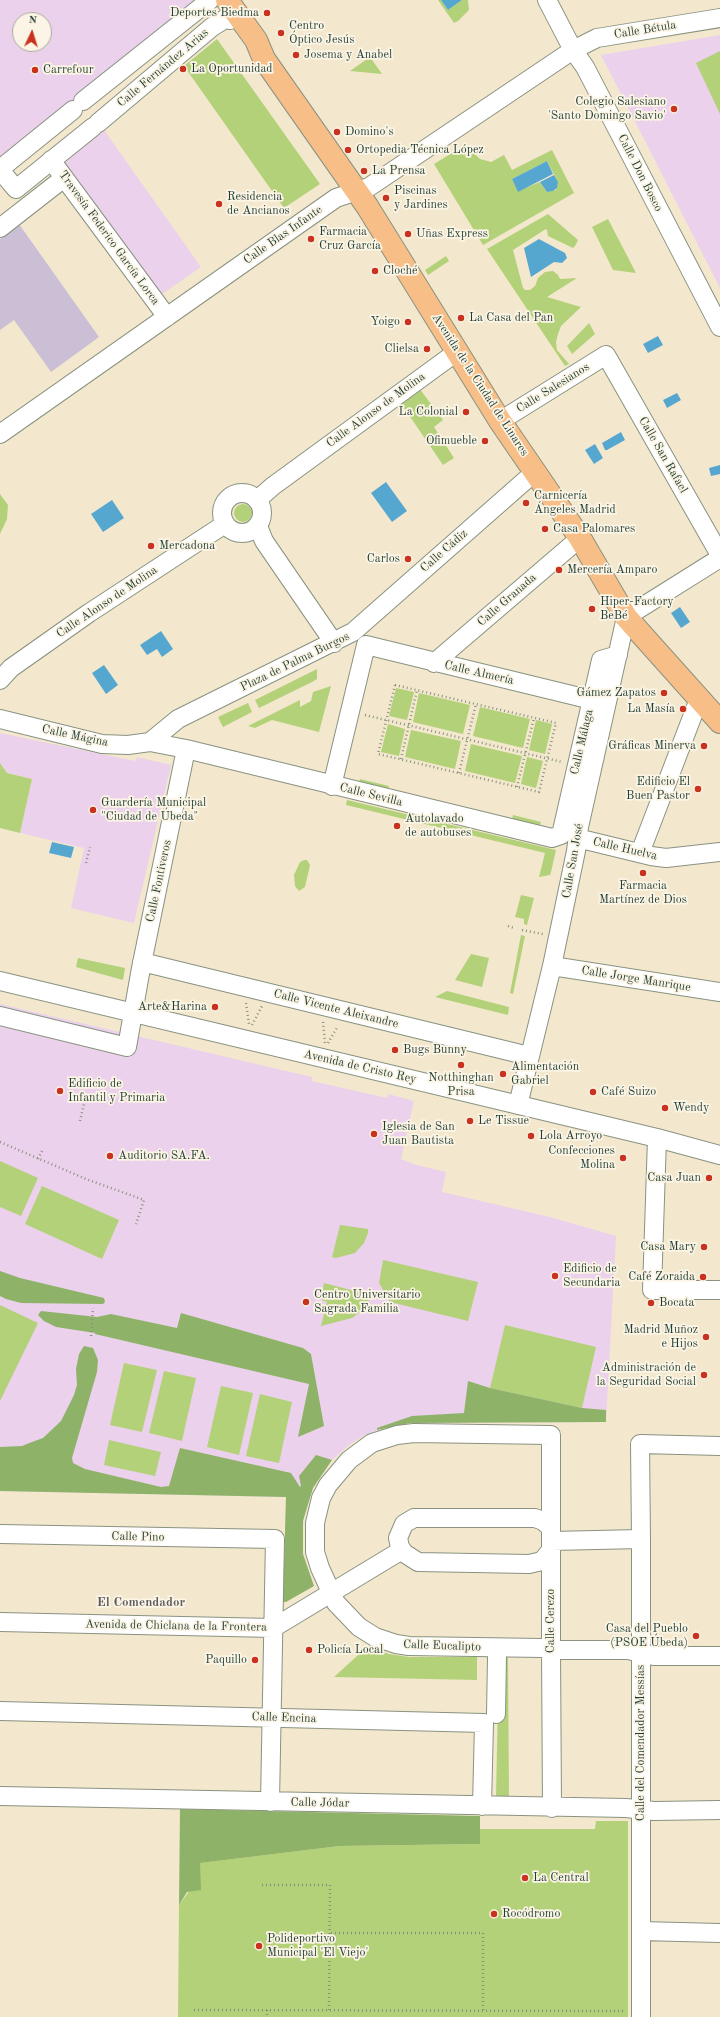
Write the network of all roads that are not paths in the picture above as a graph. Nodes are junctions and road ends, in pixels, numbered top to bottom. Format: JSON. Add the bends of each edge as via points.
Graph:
{"nodes":[{"id":1,"x":547,"y":0,"type":"edge"},
{"id":2,"x":224,"y":4,"type":"edge"},
{"id":3,"x":720,"y":18,"type":"edge"},
{"id":4,"x":573,"y":50,"type":"junction"},
{"id":5,"x":78,"y":106,"type":"junction"},
{"id":6,"x":95,"y":125,"type":"junction"},
{"id":7,"x":51,"y":160,"type":"junction"},
{"id":8,"x":0,"y":170,"type":"edge"},
{"id":9,"x":64,"y":178,"type":"junction"},
{"id":10,"x":356,"y":191,"type":"junction"},
{"id":11,"x":0,"y":228,"type":"edge"},
{"id":12,"x":167,"y":317,"type":"junction"},
{"id":13,"x":720,"y":327,"type":"edge"},
{"id":14,"x":458,"y":351,"type":"junction"},
{"id":15,"x":606,"y":355,"type":"joint"},
{"id":16,"x":500,"y":421,"type":"junction"},
{"id":17,"x":0,"y":434,"type":"edge"},
{"id":18,"x":536,"y":471,"type":"junction"},
{"id":19,"x":257,"y":500,"type":"junction"},
{"id":20,"x":225,"y":524,"type":"junction"},
{"id":21,"x":258,"y":526,"type":"junction"},
{"id":22,"x":580,"y":538,"type":"junction"},
{"id":23,"x":720,"y":556,"type":"edge"},
{"id":24,"x":626,"y":617,"type":"junction"},
{"id":25,"x":352,"y":632,"type":"junction"},
{"id":26,"x":334,"y":642,"type":"junction"},
{"id":27,"x":366,"y":646,"type":"junction"},
{"id":28,"x":618,"y":655,"type":"junction"},
{"id":29,"x":434,"y":663,"type":"junction"},
{"id":30,"x":4,"y":673,"type":"edge"},
{"id":31,"x":699,"y":699,"type":"junction"},
{"id":32,"x":592,"y":700,"type":"junction"},
{"id":33,"x":0,"y":719,"type":"edge"},
{"id":34,"x":178,"y":719,"type":"junction"},
{"id":35,"x":720,"y":722,"type":"edge"},
{"id":36,"x":150,"y":742,"type":"junction"},
{"id":37,"x":186,"y":749,"type":"junction"},
{"id":38,"x":332,"y":786,"type":"junction"},
{"id":39,"x":556,"y":838,"type":"joint"},
{"id":40,"x":577,"y":838,"type":"junction"},
{"id":41,"x":720,"y":852,"type":"edge"},
{"id":42,"x":640,"y":854,"type":"junction"},
{"id":43,"x":142,"y":962,"type":"junction"},
{"id":44,"x":552,"y":966,"type":"junction"},
{"id":45,"x":0,"y":981,"type":"edge"},
{"id":46,"x":720,"y":992,"type":"edge"},
{"id":47,"x":132,"y":1013,"type":"junction"},
{"id":48,"x":0,"y":1016,"type":"edge"},
{"id":49,"x":529,"y":1056,"type":"junction"},
{"id":50,"x":518,"y":1105,"type":"junction"},
{"id":51,"x":657,"y":1138,"type":"junction"},
{"id":52,"x":720,"y":1155,"type":"edge"},
{"id":53,"x":720,"y":1290,"type":"edge"},
{"id":54,"x":551,"y":1435,"type":"joint"},
{"id":55,"x":720,"y":1446,"type":"edge"},
{"id":56,"x":0,"y":1534,"type":"edge"},
{"id":57,"x":641,"y":1539,"type":"junction"},
{"id":58,"x":551,"y":1540,"type":"junction"},
{"id":59,"x":402,"y":1550,"type":"junction"},
{"id":60,"x":331,"y":1593,"type":"junction"},
{"id":61,"x":0,"y":1622,"type":"edge"},
{"id":62,"x":273,"y":1628,"type":"junction"},
{"id":63,"x":551,"y":1649,"type":"junction"},
{"id":64,"x":640,"y":1653,"type":"junction"},
{"id":65,"x":720,"y":1656,"type":"edge"},
{"id":66,"x":497,"y":1657,"type":"dead end"},
{"id":67,"x":0,"y":1711,"type":"edge"},
{"id":68,"x":496,"y":1714,"type":"dead end"},
{"id":69,"x":271,"y":1718,"type":"junction"},
{"id":70,"x":0,"y":1796,"type":"edge"},
{"id":71,"x":270,"y":1802,"type":"junction"},
{"id":72,"x":482,"y":1806,"type":"junction"},
{"id":73,"x":552,"y":1808,"type":"junction"},
{"id":74,"x":641,"y":1810,"type":"junction"},
{"id":75,"x":720,"y":1810,"type":"edge"},
{"id":76,"x":641,"y":1932,"type":"junction"},
{"id":77,"x":720,"y":1933,"type":"edge"},
{"id":78,"x":640,"y":2014,"type":"edge"}],
"edges":[{"from":1,"to":4,"type":"street","name":"Calle Don Bosco"},
{"from":2,"to":5,"type":"street","name":"Calle Fernández Arias"},
{"from":2,"to":6,"type":"street","name":"Calle Fernández Arias","via":[[225,19],[212,27]]},
{"from":2,"to":10,"type":"main road","name":"Avenida de la Ciudad de Linares","via":[[256,40],[264,59]]},
{"from":3,"to":4,"type":"street","name":"Calle Bétula","via":[[596,38]]},
{"from":4,"to":10,"type":"street","name":"Calle Blas Infante","via":[[369,187]]},
{"from":4,"to":13,"type":"street","name":"Calle Don Bosco","via":[[585,67]]},
{"from":5,"to":6,"type":"street","via":[[90,101],[99,107],[101,115]]},
{"from":5,"to":8,"type":"street","name":"Calle Fernández Arias"},
{"from":6,"to":7,"type":"street","name":"Calle Fernández Arias"},
{"from":7,"to":8,"type":"street","name":"Calle Fernández Arias","via":[[16,189]]},
{"from":7,"to":9,"type":"street","name":"Travesía Federico García Lorca"},
{"from":9,"to":11,"type":"street"},
{"from":9,"to":12,"type":"street","name":"Travesía Federico García Lorca"},
{"from":10,"to":12,"type":"street","name":"Calle Blas Infante","via":[[336,198]]},
{"from":10,"to":14,"type":"main road","name":"Avenida de la Ciudad de Linares"},
{"from":12,"to":17,"type":"street","name":"Calle Blas Infante"},
{"from":14,"to":16,"type":"main road","name":"Avenida de la Ciudad de Linares"},
{"from":14,"to":19,"type":"street","name":"Calle Alonso de Molina"},
{"from":15,"to":16,"type":"street","name":"Calle Salesianos"},
{"from":15,"to":23,"type":"street","name":"Calle San Rafael"},
{"from":16,"to":18,"type":"main road","name":"Avenida de la Ciudad de Linares"},
{"from":18,"to":22,"type":"main road","name":"Avenida de la Ciudad de Linares"},
{"from":18,"to":25,"type":"street","name":"Calle Cádiz"},
{"from":19,"to":20,"type":"street","via":[[244,493],[230,497],[223,510]]},
{"from":19,"to":21,"type":"street","via":[[262,512]]},
{"from":20,"to":21,"type":"street","via":[[231,530],[241,533],[249,532]]},
{"from":20,"to":30,"type":"street","name":"Calle Alonso de Molina","via":[[89,613]]},
{"from":21,"to":26,"type":"street","via":[[264,541]]},
{"from":22,"to":24,"type":"main road","name":"Avenida de la Ciudad de Linares"},
{"from":22,"to":29,"type":"street","name":"Calle Granada"},
{"from":23,"to":24,"type":"street","name":"Calle San Rafael"},
{"from":24,"to":28,"type":"street","name":"Calle San José"},
{"from":24,"to":31,"type":"main road","name":"Avenida de la Ciudad de Linares"},
{"from":25,"to":26,"type":"street","name":"Plaza de Palma Burgos"},
{"from":25,"to":27,"type":"street","name":"Plaza de Palma Burgos"},
{"from":26,"to":34,"type":"street","name":"Plaza de Palma Burgos"},
{"from":27,"to":29,"type":"street","name":"Calle Almería"},
{"from":27,"to":38,"type":"street","name":"Plaza de Palma Burgos"},
{"from":28,"to":32,"type":"street","name":"Calle Málaga","via":[[601,660]]},
{"from":28,"to":40,"type":"street","name":"Calle San José"},
{"from":29,"to":32,"type":"street","name":"Calle Almería"},
{"from":31,"to":35,"type":"main road","name":"Avenida de la Ciudad de Linares"},
{"from":31,"to":42,"type":"street"},
{"from":32,"to":39,"type":"street","name":"Calle Málaga","via":[[561,835]]},
{"from":33,"to":36,"type":"street","name":"Calle Mágina","via":[[102,744],[128,745]]},
{"from":34,"to":36,"type":"street","name":"Plaza de Palma Burgos"},
{"from":34,"to":37,"type":"street","via":[[176,731]]},
{"from":36,"to":37,"type":"street"},
{"from":37,"to":38,"type":"street","name":"Calle Sevilla"},
{"from":37,"to":43,"type":"street","name":"Calle Fontiveros"},
{"from":38,"to":39,"type":"street","name":"Calle Sevilla","via":[[545,838]]},
{"from":40,"to":42,"type":"street","name":"Calle Huelva"},
{"from":40,"to":44,"type":"street","name":"Calle San José"},
{"from":41,"to":42,"type":"street","name":"Calle Huelva","via":[[666,858]]},
{"from":43,"to":47,"type":"street","name":"Calle Fontiveros"},
{"from":43,"to":49,"type":"street","name":"Calle Vicente Aleixandre"},
{"from":44,"to":46,"type":"street","name":"Calle Jorge Manrique"},
{"from":44,"to":49,"type":"street","name":"Calle San José"},
{"from":45,"to":47,"type":"street","name":"Avenida de Cristo Rey"},
{"from":47,"to":48,"type":"street","name":"Calle Fontiveros","via":[[126,1047]]},
{"from":47,"to":50,"type":"street","name":"Avenida de Cristo Rey"},
{"from":49,"to":50,"type":"street","name":"Calle San José"},
{"from":50,"to":51,"type":"street","name":"Avenida de Cristo Rey"},
{"from":51,"to":52,"type":"street","name":"Avenida de Cristo Rey"},
{"from":51,"to":53,"type":"street","via":[[652,1290]]},
{"from":54,"to":58,"type":"street","name":"Calle Cerezo"},
{"from":54,"to":60,"type":"street","name":"Calle Eucalipto","via":[[414,1433],[384,1438],[360,1451],[340,1469],[328,1485],[317,1510],[315,1552]]},
{"from":55,"to":57,"type":"street","name":"Calle del Comendador Messías","via":[[640,1444]]},
{"from":56,"to":62,"type":"street","name":"Calle Pino","via":[[275,1539]]},
{"from":57,"to":58,"type":"street"},
{"from":57,"to":64,"type":"street","name":"Calle del Comendador Messías"},
{"from":58,"to":59,"type":"street","via":[[542,1561],[529,1564],[418,1562]]},
{"from":58,"to":59,"type":"street","via":[[543,1521],[535,1518],[414,1518],[406,1522],[400,1531],[399,1543]]},
{"from":58,"to":63,"type":"street","name":"Calle Cerezo"},
{"from":59,"to":60,"type":"street","name":"Avenida de Chiclana de la Frontera"},
{"from":60,"to":62,"type":"street","name":"Avenida de Chiclana de la Frontera"},
{"from":60,"to":63,"type":"street","name":"Calle Eucalipto","via":[[336,1603],[359,1627],[396,1644]]},
{"from":61,"to":62,"type":"street","name":"Avenida de Chiclana de la Frontera"},
{"from":62,"to":69,"type":"street"},
{"from":63,"to":64,"type":"street","name":"Calle Eucalipto","via":[[628,1650]]},
{"from":63,"to":73,"type":"street","name":"Calle Cerezo"},
{"from":64,"to":65,"type":"street","name":"Calle Eucalipto","via":[[654,1656]]},
{"from":64,"to":74,"type":"street","name":"Calle del Comendador Messías"},
{"from":66,"to":68,"type":"street"},
{"from":67,"to":69,"type":"street","name":"Calle Encina"},
{"from":69,"to":71,"type":"street"},
{"from":69,"to":72,"type":"street","name":"Calle Encina","via":[[484,1723]]},
{"from":70,"to":71,"type":"street","name":"Calle Jódar"},
{"from":71,"to":72,"type":"street","name":"Calle Jódar"},
{"from":72,"to":73,"type":"street","name":"Calle Jódar"},
{"from":73,"to":74,"type":"street","name":"Calle Jódar"},
{"from":74,"to":75,"type":"street","name":"Calle Jódar"},
{"from":74,"to":76,"type":"street","name":"Calle del Comendador Messías"},
{"from":76,"to":77,"type":"street"},
{"from":76,"to":78,"type":"street","name":"Calle del Comendador Messías"}]}
